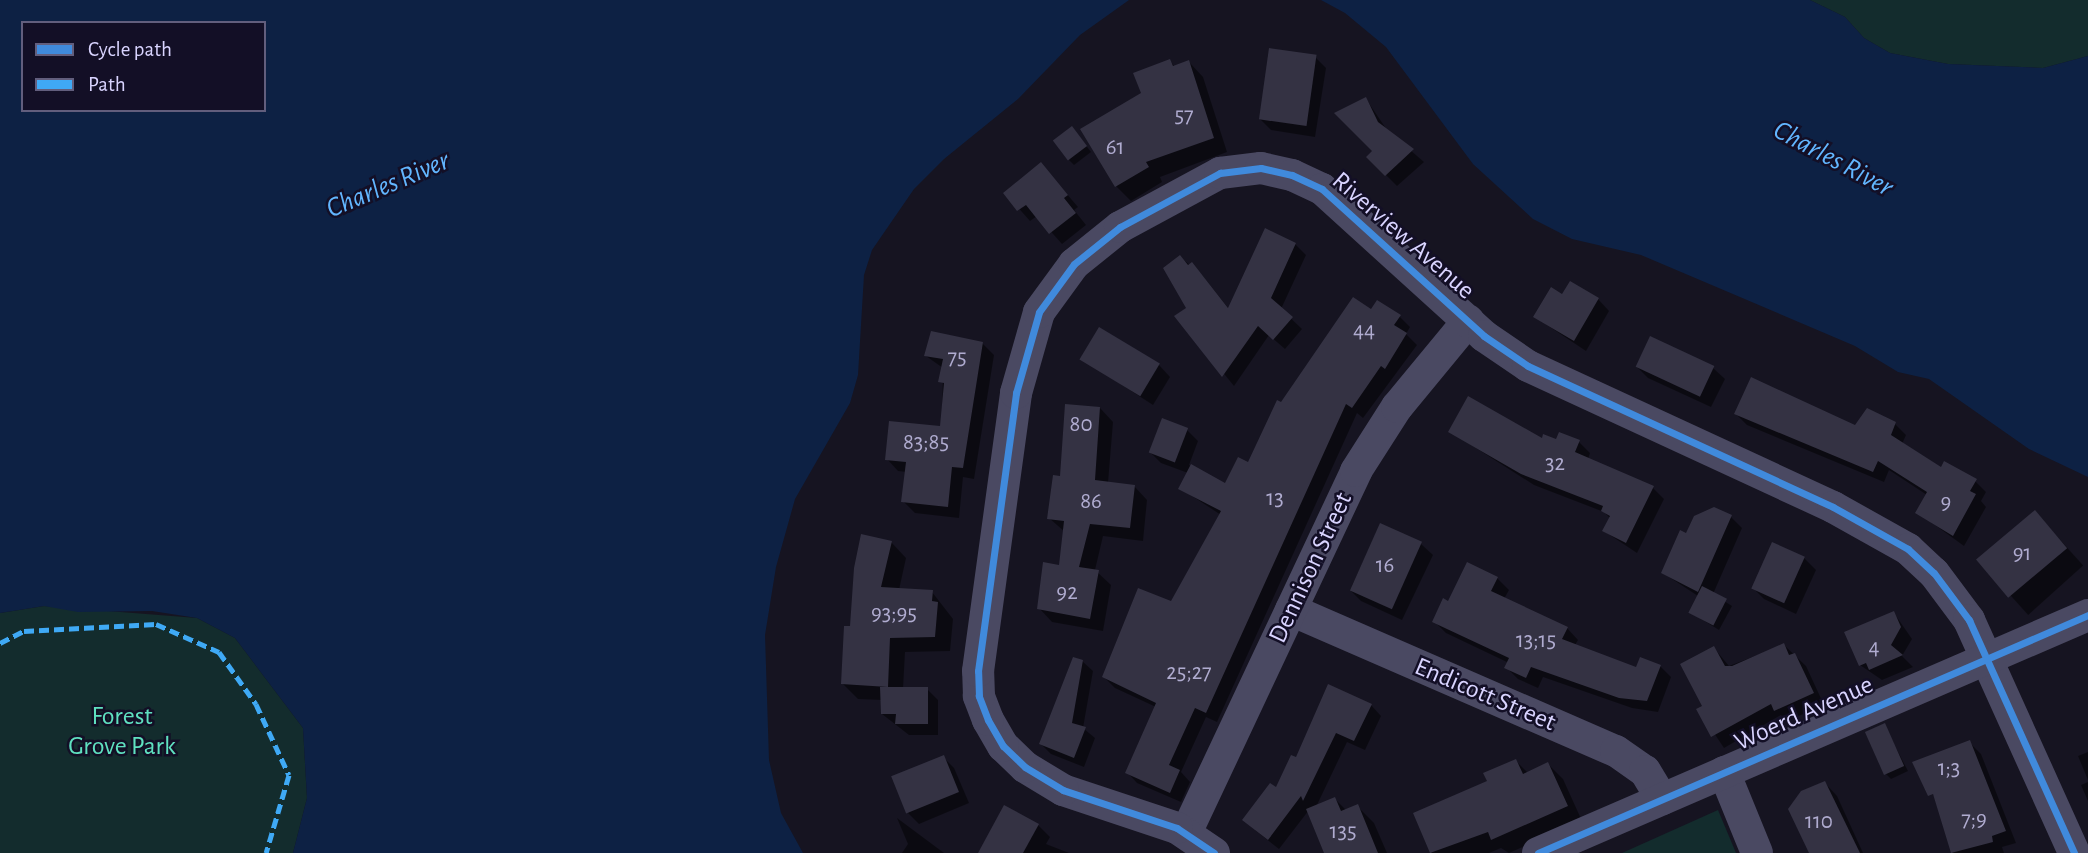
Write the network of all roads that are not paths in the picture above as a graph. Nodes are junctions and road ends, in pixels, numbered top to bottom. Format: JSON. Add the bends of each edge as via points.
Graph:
{"nodes":[{"id":1,"x":1468,"y":321,"type":"junction"},
{"id":2,"x":1291,"y":610,"type":"junction"},
{"id":3,"x":2088,"y":615,"type":"edge"},
{"id":4,"x":1987,"y":657,"type":"junction"},
{"id":5,"x":1724,"y":772,"type":"junction"},
{"id":6,"x":1662,"y":799,"type":"junction"},
{"id":7,"x":1186,"y":833,"type":"junction"},
{"id":8,"x":1543,"y":852,"type":"edge"},
{"id":9,"x":1214,"y":853,"type":"edge"},
{"id":10,"x":1757,"y":853,"type":"edge"},
{"id":11,"x":2074,"y":853,"type":"edge"}],
"edges":[{"from":1,"to":2,"type":"street","name":"Dennison Street","via":[[1397,407],[1369,449]]},
{"from":1,"to":4,"type":"street","name":"Riverview Avenue","via":[[1498,348],[1544,375],[1879,530],[1934,573],[1959,604]]},
{"from":1,"to":7,"type":"street","name":"Riverview Avenue","via":[[1322,189],[1261,168],[1220,173],[1120,227],[1074,264],[1039,312],[1016,393],[979,659],[979,696],[1003,746],[1037,776],[1063,790]]},
{"from":2,"to":6,"type":"street","name":"Endicott Street","via":[[1616,751],[1645,771]]},
{"from":2,"to":7,"type":"street","name":"Dennison Street"},
{"from":3,"to":4,"type":"street","name":"Woerd Avenue"},
{"from":4,"to":5,"type":"street","name":"Woerd Avenue"},
{"from":4,"to":11,"type":"street","name":"Riverview Avenue"},
{"from":5,"to":6,"type":"street","name":"Woerd Avenue"},
{"from":5,"to":10,"type":"street"},
{"from":6,"to":8,"type":"street","name":"Woerd Avenue"},
{"from":7,"to":9,"type":"street","name":"Riverview Avenue"}]}
